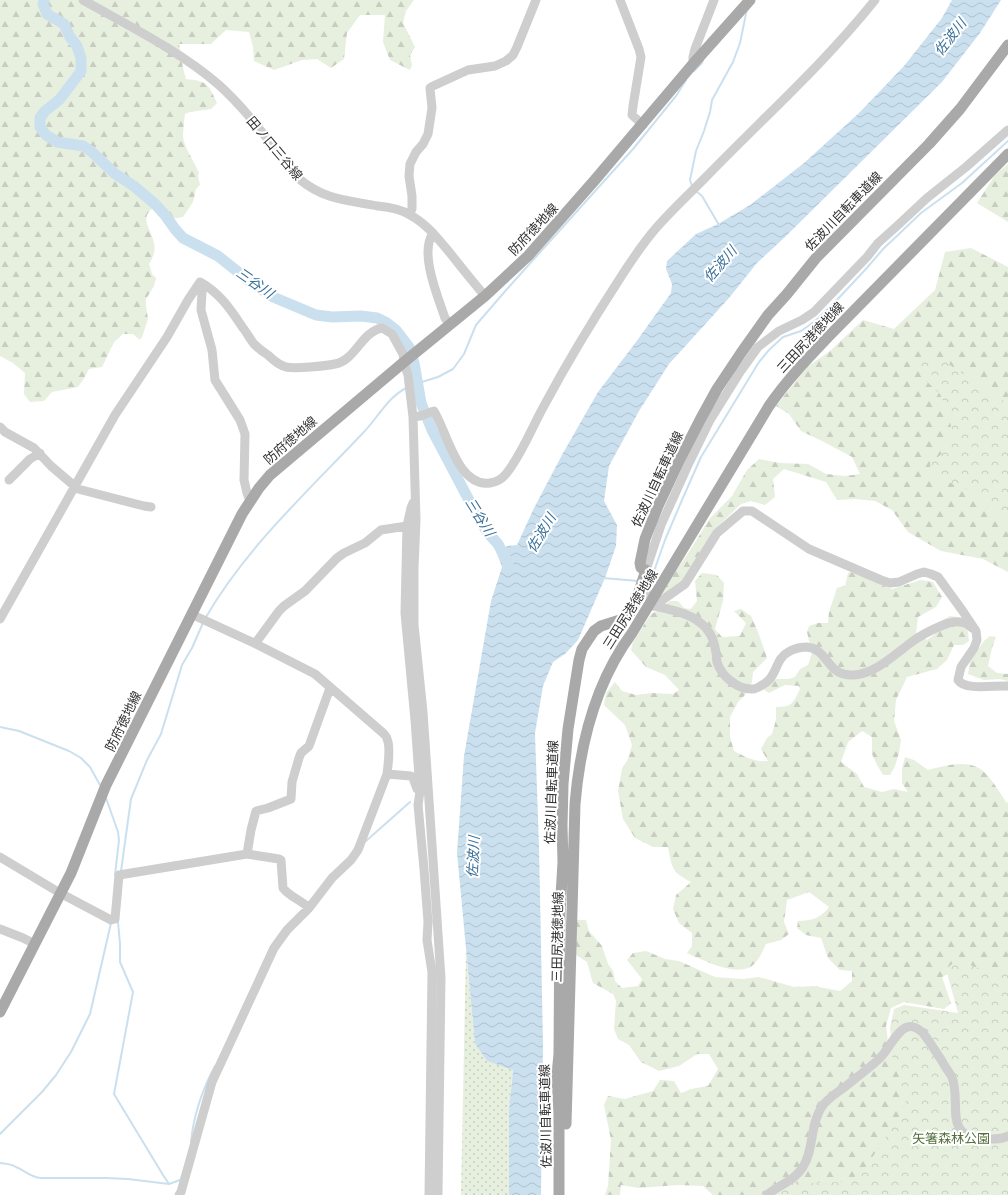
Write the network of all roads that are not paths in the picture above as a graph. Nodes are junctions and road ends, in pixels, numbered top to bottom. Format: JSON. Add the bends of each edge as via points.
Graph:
{"nodes":[{"id":1,"x":83,"y":0,"type":"edge"},
{"id":2,"x":536,"y":0,"type":"edge"},
{"id":3,"x":620,"y":0,"type":"edge"},
{"id":4,"x":714,"y":0,"type":"edge"},
{"id":5,"x":750,"y":0,"type":"edge"},
{"id":6,"x":875,"y":0,"type":"edge"},
{"id":7,"x":1008,"y":45,"type":"edge"},
{"id":8,"x":693,"y":64,"type":"junction"},
{"id":9,"x":643,"y":125,"type":"junction"},
{"id":10,"x":1008,"y":130,"type":"edge"},
{"id":11,"x":1008,"y":154,"type":"edge"},
{"id":12,"x":409,"y":214,"type":"junction"},
{"id":13,"x":433,"y":233,"type":"junction"},
{"id":14,"x":200,"y":282,"type":"junction"},
{"id":15,"x":485,"y":296,"type":"junction"},
{"id":16,"x":450,"y":324,"type":"junction"},
{"id":17,"x":409,"y":358,"type":"junction"},
{"id":18,"x":421,"y":416,"type":"junction"},
{"id":19,"x":0,"y":426,"type":"edge"},
{"id":20,"x":40,"y":453,"type":"junction"},
{"id":21,"x":8,"y":480,"type":"dead end"},
{"id":22,"x":75,"y":486,"type":"junction"},
{"id":23,"x":250,"y":500,"type":"junction"},
{"id":24,"x":416,"y":501,"type":"junction"},
{"id":25,"x":151,"y":507,"type":"dead end"},
{"id":26,"x":407,"y":526,"type":"junction"},
{"id":27,"x":645,"y":572,"type":"junction"},
{"id":28,"x":640,"y":590,"type":"junction"},
{"id":29,"x":655,"y":595,"type":"junction"},
{"id":30,"x":651,"y":606,"type":"junction"},
{"id":31,"x":191,"y":614,"type":"junction"},
{"id":32,"x":0,"y":619,"type":"edge"},
{"id":33,"x":976,"y":631,"type":"junction"},
{"id":34,"x":256,"y":644,"type":"junction"},
{"id":35,"x":1008,"y":686,"type":"edge"},
{"id":36,"x":330,"y":688,"type":"junction"},
{"id":37,"x":386,"y":774,"type":"junction"},
{"id":38,"x":419,"y":796,"type":"junction"},
{"id":39,"x":430,"y":827,"type":"junction"},
{"id":40,"x":247,"y":854,"type":"junction"},
{"id":41,"x":0,"y":857,"type":"edge"},
{"id":42,"x":60,"y":893,"type":"junction"},
{"id":43,"x":308,"y":906,"type":"junction"},
{"id":44,"x":566,"y":913,"type":"junction"},
{"id":45,"x":0,"y":929,"type":"edge"},
{"id":46,"x":437,"y":929,"type":"junction"},
{"id":47,"x":35,"y":944,"type":"junction"},
{"id":48,"x":430,"y":957,"type":"junction"},
{"id":49,"x":0,"y":1012,"type":"edge"},
{"id":50,"x":557,"y":1075,"type":"junction"},
{"id":51,"x":565,"y":1095,"type":"junction"},
{"id":52,"x":559,"y":1114,"type":"junction"},
{"id":53,"x":1008,"y":1136,"type":"edge"},
{"id":54,"x":179,"y":1195,"type":"edge"},
{"id":55,"x":429,"y":1195,"type":"edge"},
{"id":56,"x":438,"y":1195,"type":"edge"},
{"id":57,"x":559,"y":1195,"type":"edge"},
{"id":58,"x":564,"y":1195,"type":"edge"},
{"id":59,"x":767,"y":1195,"type":"edge"}],
"edges":[{"from":1,"to":12,"type":"street","name":"田ノ口三谷線","via":[[203,71],[236,101],[298,178],[308,186],[334,198],[384,206]]},
{"from":2,"to":12,"type":"street","via":[[517,47],[506,61],[495,66],[468,70],[430,88],[432,108],[428,134],[410,164],[412,208]]},
{"from":3,"to":9,"type":"street","via":[[641,57],[632,115]]},
{"from":4,"to":8,"type":"street","via":[[695,49]]},
{"from":5,"to":8,"type":"main road","name":"防府徳地線"},
{"from":6,"to":18,"type":"street","via":[[825,57],[656,227],[624,272],[567,363],[520,451],[504,475],[489,483],[471,479],[459,463],[434,411]]},
{"from":7,"to":27,"type":"main road","name":"佐波川自転車道線","via":[[960,109],[929,144],[816,258],[768,315],[741,353],[700,420],[658,506],[645,539],[640,563]]},
{"from":8,"to":9,"type":"main road","name":"防府徳地線"},
{"from":9,"to":15,"type":"main road","name":"防府徳地線","via":[[528,256]]},
{"from":10,"to":27,"type":"street","via":[[878,243],[814,312],[778,331],[758,347],[707,428],[661,524]]},
{"from":11,"to":29,"type":"main road","name":"三田尻港徳地線","via":[[801,365],[781,389]]},
{"from":12,"to":13,"type":"street","name":"田ノ口三谷線"},
{"from":13,"to":15,"type":"street","name":"田ノ口三谷線"},
{"from":13,"to":16,"type":"street","via":[[429,238],[428,265],[445,318]]},
{"from":14,"to":17,"type":"street","via":[[219,295],[254,343],[285,367],[342,363],[371,333],[382,328],[392,334]]},
{"from":14,"to":22,"type":"street","via":[[115,415]]},
{"from":14,"to":23,"type":"street","via":[[201,310],[212,350],[215,380],[240,420],[245,434],[244,480]]},
{"from":15,"to":16,"type":"main road","name":"防府徳地線"},
{"from":16,"to":17,"type":"main road","name":"防府徳地線"},
{"from":17,"to":18,"type":"street","via":[[408,375]]},
{"from":17,"to":23,"type":"main road","name":"防府徳地線","via":[[270,475]]},
{"from":18,"to":24,"type":"street"},
{"from":19,"to":20,"type":"street","via":[[5,432]]},
{"from":20,"to":21,"type":"street"},
{"from":20,"to":22,"type":"street"},
{"from":22,"to":25,"type":"street","via":[[85,491]]},
{"from":22,"to":32,"type":"street"},
{"from":23,"to":31,"type":"main road","name":"防府徳地線"},
{"from":24,"to":26,"type":"street","via":[[413,502]]},
{"from":24,"to":39,"type":"street","via":[[414,625],[423,712]]},
{"from":26,"to":34,"type":"street","via":[[381,530],[365,543],[337,558],[305,591],[279,611]]},
{"from":26,"to":38,"type":"street","via":[[405,613]]},
{"from":27,"to":28,"type":"main road","name":"佐波川自転車道線"},
{"from":28,"to":29,"type":"street"},
{"from":28,"to":44,"type":"main road","name":"佐波川自転車道線","via":[[627,616],[594,631],[582,649],[570,715],[563,784]]},
{"from":29,"to":30,"type":"main road","name":"三田尻港徳地線"},
{"from":30,"to":33,"type":"street","via":[[680,611],[695,619],[713,638],[717,662],[723,674],[742,687],[754,689],[769,680],[784,654],[797,647],[809,647],[820,652],[836,672],[856,675],[881,665],[928,631],[959,622]]},
{"from":30,"to":33,"type":"street","via":[[685,584],[718,533],[743,511],[748,510],[809,549],[881,580],[899,582],[924,572],[938,577]]},
{"from":30,"to":44,"type":"main road","name":"三田尻港徳地線","via":[[620,649],[599,691],[590,718],[577,778]]},
{"from":31,"to":34,"type":"street"},
{"from":31,"to":42,"type":"main road","name":"防府徳地線","via":[[106,785],[80,852]]},
{"from":33,"to":35,"type":"street","via":[[977,640],[961,667],[958,680],[968,686]]},
{"from":34,"to":36,"type":"street","via":[[315,674]]},
{"from":36,"to":37,"type":"street","via":[[388,739]]},
{"from":36,"to":40,"type":"street","via":[[309,746],[299,758],[292,782],[291,799],[256,811]]},
{"from":37,"to":38,"type":"street","via":[[413,778]]},
{"from":37,"to":43,"type":"street","via":[[360,847]]},
{"from":38,"to":39,"type":"street","via":[[427,827]]},
{"from":38,"to":48,"type":"street"},
{"from":39,"to":46,"type":"street"},
{"from":40,"to":42,"type":"street","via":[[119,875],[113,920]]},
{"from":40,"to":43,"type":"street","via":[[281,860],[283,888]]},
{"from":41,"to":42,"type":"street"},
{"from":42,"to":47,"type":"main road","name":"防府徳地線"},
{"from":43,"to":54,"type":"street","via":[[274,948],[212,1082]]},
{"from":44,"to":50,"type":"main road","name":"佐波川自転車道線"},
{"from":44,"to":51,"type":"main road","name":"三田尻港徳地線"},
{"from":45,"to":47,"type":"street"},
{"from":46,"to":48,"type":"street","via":[[434,932]]},
{"from":46,"to":56,"type":"street","via":[[440,978]]},
{"from":47,"to":49,"type":"main road","name":"防府徳地線"},
{"from":48,"to":55,"type":"street","via":[[432,972]]},
{"from":50,"to":51,"type":"street"},
{"from":50,"to":52,"type":"main road","name":"佐波川自転車道線"},
{"from":51,"to":52,"type":"street"},
{"from":51,"to":58,"type":"main road","name":"三田尻港徳地線"},
{"from":52,"to":57,"type":"main road","name":"佐波川自転車道線"},
{"from":53,"to":59,"type":"street","via":[[996,1140],[974,1138],[960,1129],[956,1121],[955,1092],[951,1075],[923,1033],[918,1028],[907,1027],[900,1032],[881,1058],[821,1108],[803,1166],[788,1182]]}]}
